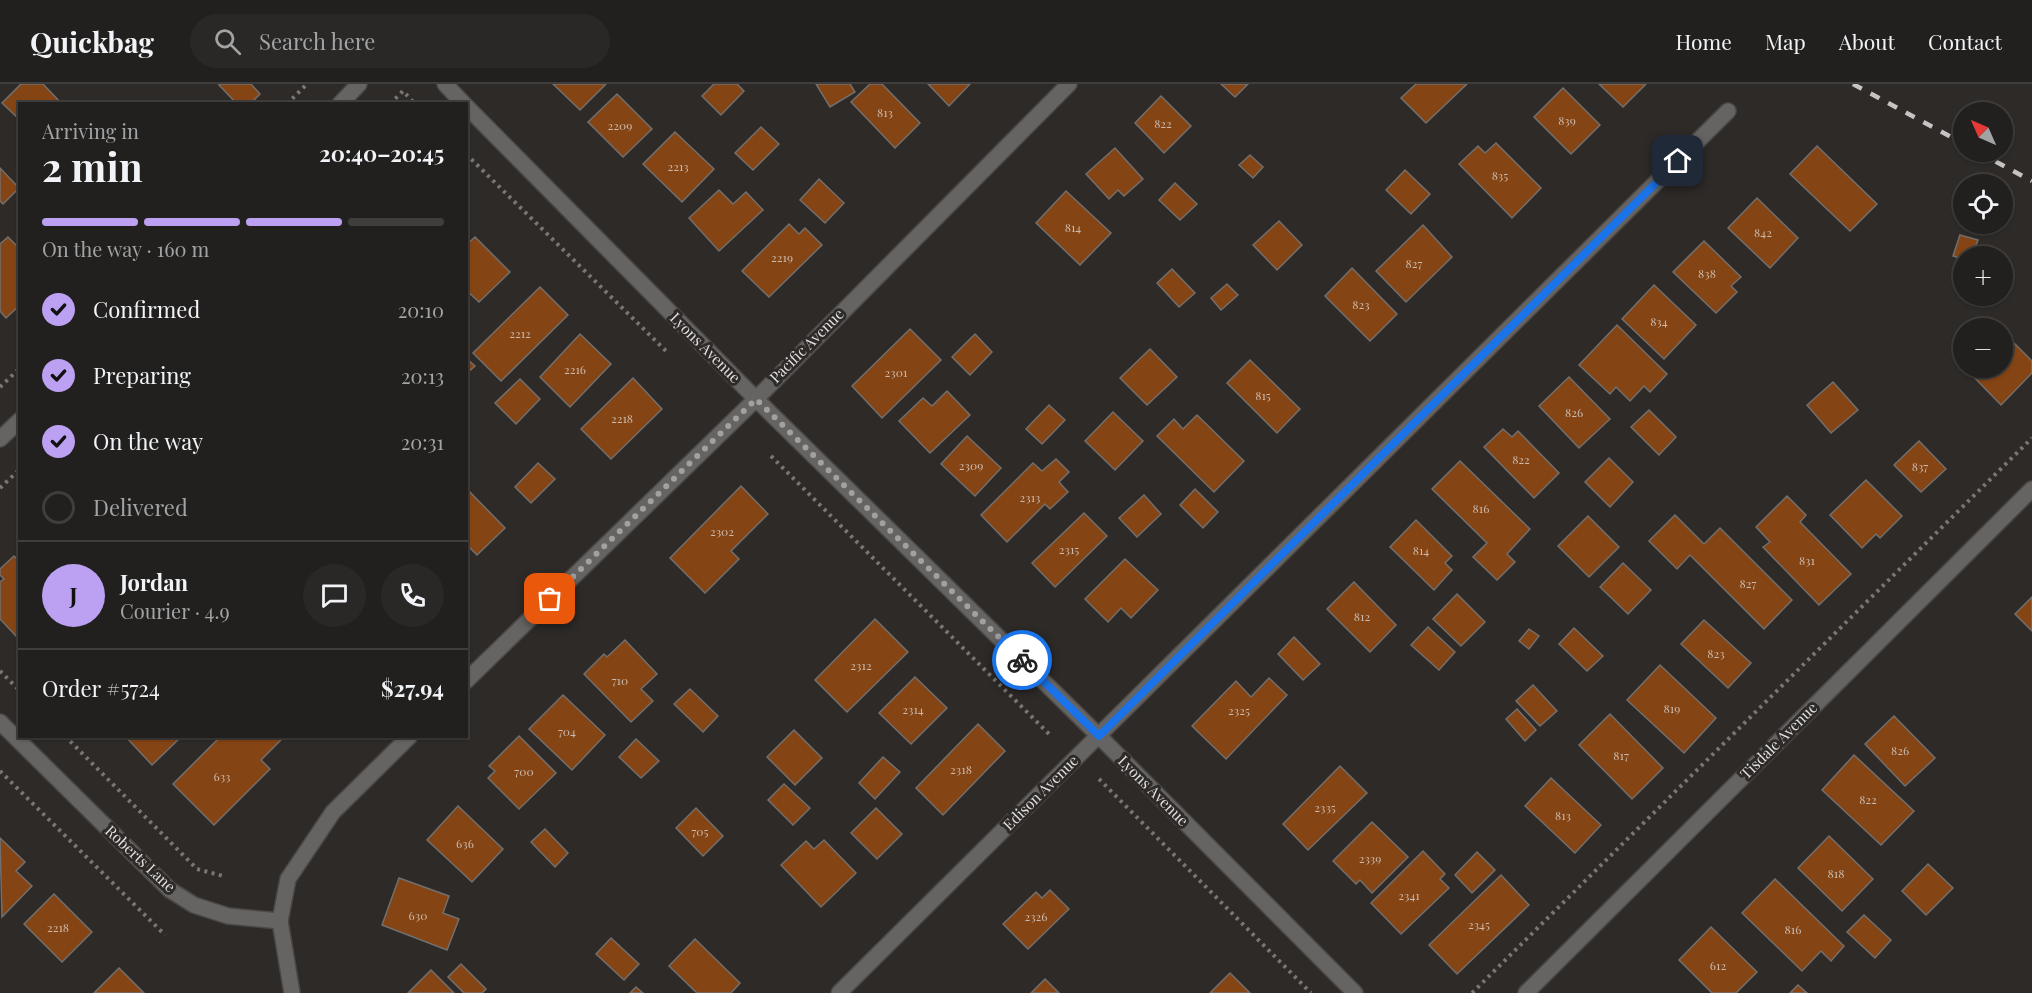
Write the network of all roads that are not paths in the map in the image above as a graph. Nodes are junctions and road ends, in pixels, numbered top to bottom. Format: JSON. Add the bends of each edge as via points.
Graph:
{"nodes":[{"id":1,"x":359,"y":84,"type":"edge"},
{"id":2,"x":445,"y":84,"type":"edge"},
{"id":3,"x":1069,"y":84,"type":"edge"},
{"id":4,"x":341,"y":102,"type":"edge"},
{"id":5,"x":462,"y":102,"type":"edge"},
{"id":6,"x":468,"y":108,"type":"edge"},
{"id":7,"x":1728,"y":111,"type":"dead end"},
{"id":8,"x":756,"y":399,"type":"junction"},
{"id":9,"x":18,"y":422,"type":"edge"},
{"id":10,"x":0,"y":439,"type":"edge"},
{"id":11,"x":2032,"y":489,"type":"edge"},
{"id":12,"x":468,"y":679,"type":"edge"},
{"id":13,"x":0,"y":722,"type":"edge"},
{"id":14,"x":1099,"y":736,"type":"junction"},
{"id":15,"x":408,"y":738,"type":"edge"},
{"id":16,"x":280,"y":921,"type":"junction"},
{"id":17,"x":292,"y":993,"type":"edge"},
{"id":18,"x":839,"y":993,"type":"edge"},
{"id":19,"x":1355,"y":993,"type":"edge"},
{"id":20,"x":1526,"y":993,"type":"edge"}],
"edges":[{"from":1,"to":4,"type":"street"},
{"from":2,"to":5,"type":"street","name":"Lyons Avenue"},
{"from":3,"to":8,"type":"street","name":"Pacific Avenue"},
{"from":6,"to":8,"type":"street","name":"Lyons Avenue"},
{"from":7,"to":14,"type":"street","name":"Edison Avenue"},
{"from":8,"to":12,"type":"street","name":"Pacific Avenue"},
{"from":8,"to":14,"type":"street","name":"Lyons Avenue"},
{"from":9,"to":10,"type":"street"},
{"from":11,"to":20,"type":"street","name":"Tisdale Avenue"},
{"from":13,"to":16,"type":"street","name":"Roberts Lane","via":[[170,890],[228,916]]},
{"from":14,"to":18,"type":"street","name":"Edison Avenue"},
{"from":14,"to":19,"type":"street","name":"Lyons Avenue"},
{"from":15,"to":16,"type":"street","via":[[333,812],[288,879]]},
{"from":16,"to":17,"type":"street"}]}
